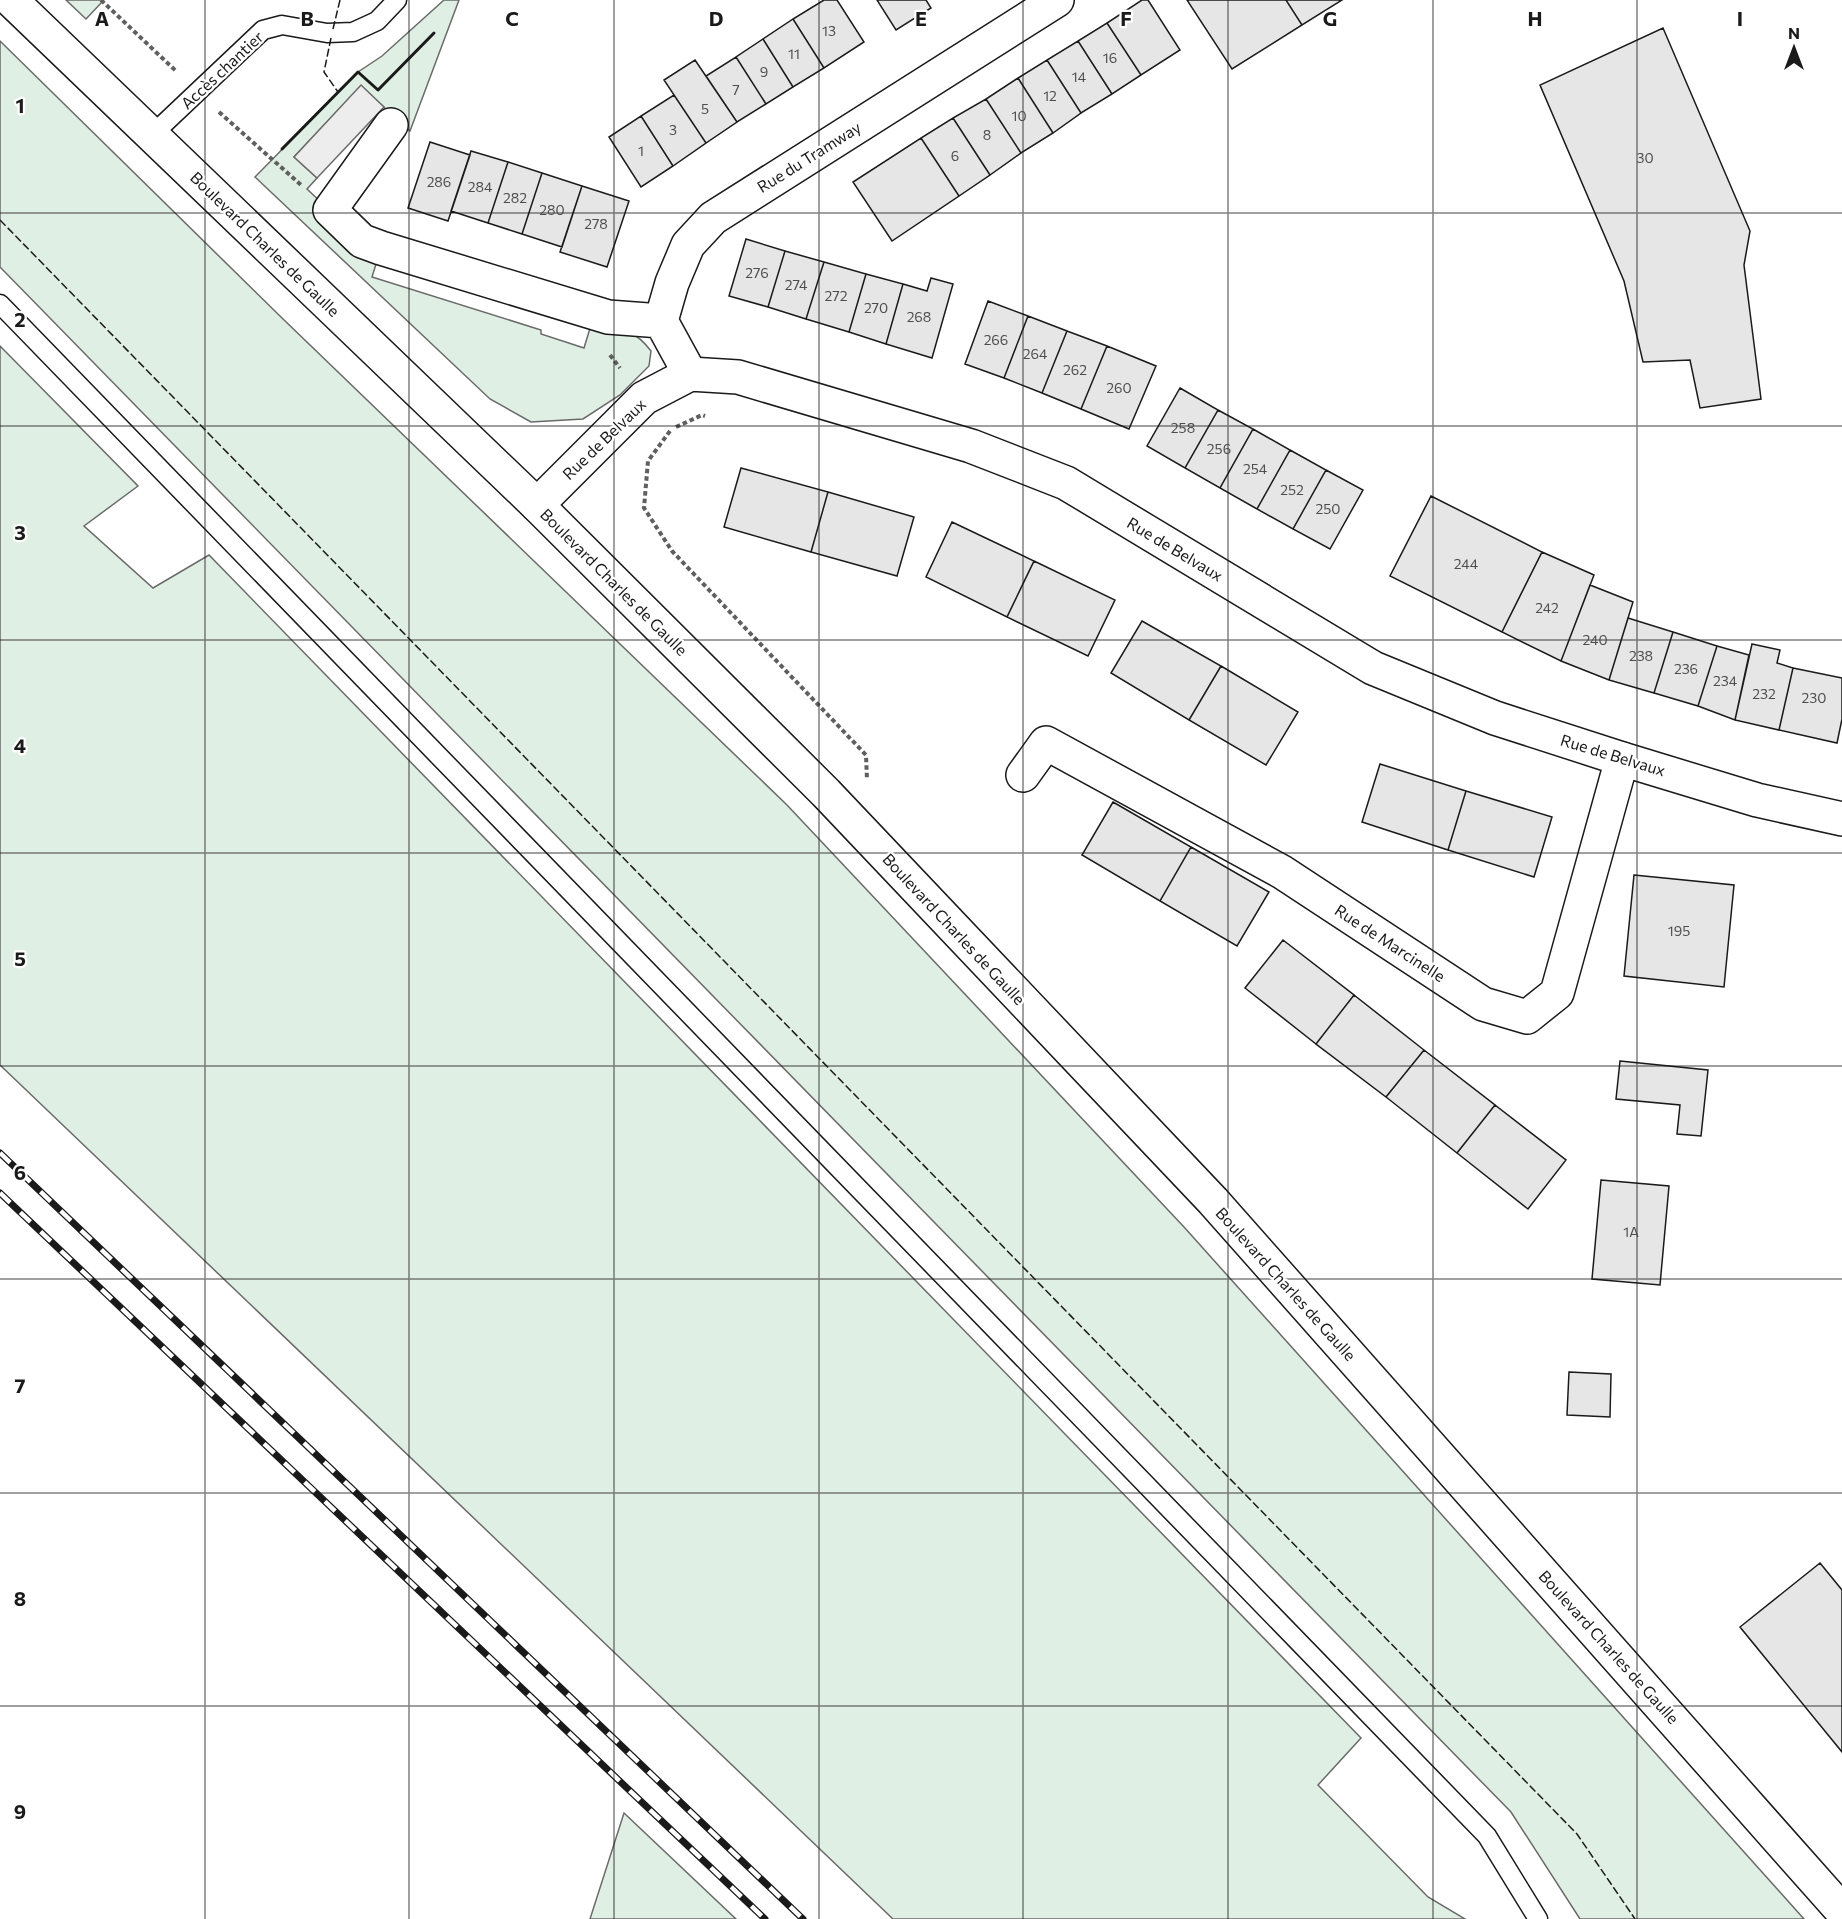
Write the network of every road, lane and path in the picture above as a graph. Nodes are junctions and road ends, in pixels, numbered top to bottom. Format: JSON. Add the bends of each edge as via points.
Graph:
{"nodes":[{"id":1,"x":11,"y":0,"type":"edge"},
{"id":2,"x":397,"y":0,"type":"edge"},
{"id":3,"x":1056,"y":0,"type":"edge"},
{"id":4,"x":391,"y":125,"type":"dead end"},
{"id":5,"x":152,"y":135,"type":"junction"},
{"id":6,"x":0,"y":304,"type":"edge"},
{"id":7,"x":608,"y":317,"type":"junction"},
{"id":8,"x":661,"y":321,"type":"junction"},
{"id":9,"x":690,"y":374,"type":"junction"},
{"id":10,"x":644,"y":398,"type":"junction"},
{"id":11,"x":669,"y":431,"type":"dead end"},
{"id":12,"x":537,"y":505,"type":"junction"},
{"id":13,"x":1622,"y":759,"type":"junction"},
{"id":14,"x":1023,"y":775,"type":"dead end"},
{"id":15,"x":1842,"y":819,"type":"edge"},
{"id":16,"x":871,"y":841,"type":"junction"},
{"id":17,"x":1842,"y":1911,"type":"edge"},
{"id":18,"x":1538,"y":1919,"type":"edge"}],
"edges":[{"from":1,"to":5,"type":"street","name":"Boulevard Charles de Gaulle"},
{"from":2,"to":5,"type":"lane","name":"Accès chantier","via":[[377,21],[353,32],[327,33],[282,26],[262,30]]},
{"from":3,"to":8,"type":"street","name":"Rue du Tramway","via":[[713,218],[688,245]]},
{"from":4,"to":7,"type":"street","via":[[330,210],[362,241]]},
{"from":5,"to":12,"type":"street","name":"Boulevard Charles de Gaulle"},
{"from":6,"to":18,"type":"lane","via":[[1487,1836]]},
{"from":7,"to":8,"type":"street"},
{"from":7,"to":10,"type":"path","via":[[601,343]]},
{"from":8,"to":9,"type":"street"},
{"from":9,"to":10,"type":"street","name":"Rue de Belvaux"},
{"from":9,"to":13,"type":"street","name":"Rue de Belvaux","via":[[738,377],[971,446],[1066,483],[1373,668],[1495,718]]},
{"from":10,"to":12,"type":"street","name":"Rue de Belvaux"},
{"from":11,"to":16,"type":"path","via":[[648,461],[644,508],[672,551],[866,755]]},
{"from":12,"to":16,"type":"street","name":"Boulevard Charles de Gaulle"},
{"from":13,"to":14,"type":"street","name":"Rue de Marcinelle","via":[[1557,993],[1527,1017],[1484,1004],[1281,872],[1046,743]]},
{"from":13,"to":15,"type":"street","name":"Rue de Belvaux","via":[[1757,800]]},
{"from":16,"to":17,"type":"street","name":"Boulevard Charles de Gaulle","via":[[1213,1201]]}]}
